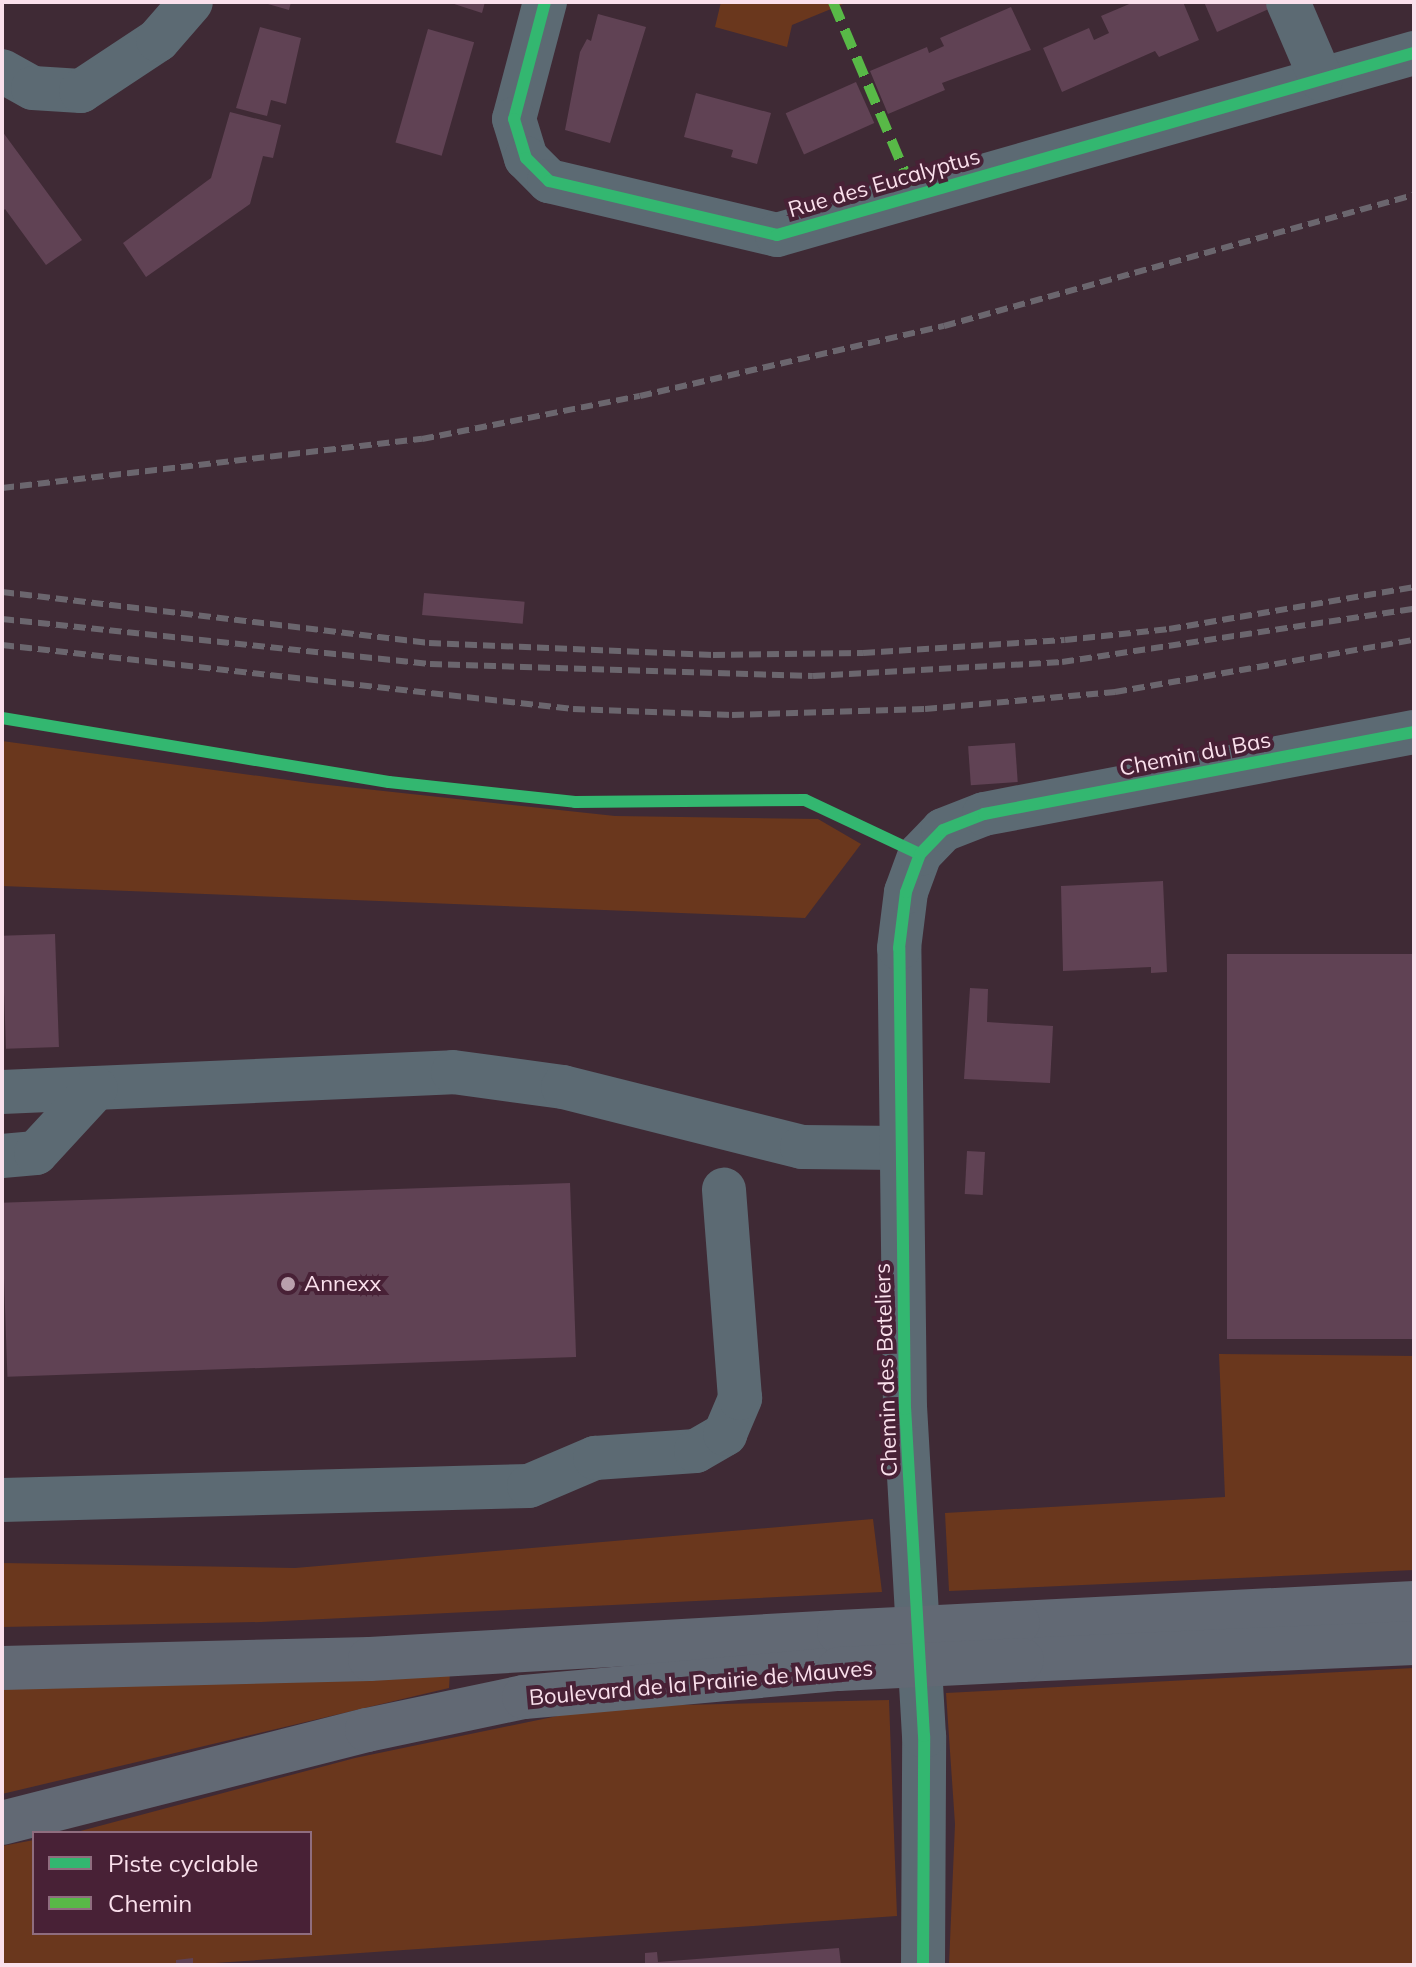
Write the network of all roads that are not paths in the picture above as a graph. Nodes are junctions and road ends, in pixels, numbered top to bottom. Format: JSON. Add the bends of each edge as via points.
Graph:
{"nodes":[{"id":1,"x":191,"y":2,"type":"edge"},
{"id":2,"x":545,"y":2,"type":"edge"},
{"id":3,"x":1288,"y":2,"type":"edge"},
{"id":4,"x":1414,"y":53,"type":"edge"},
{"id":5,"x":2,"y":71,"type":"edge"},
{"id":6,"x":1321,"y":79,"type":"junction"},
{"id":7,"x":1414,"y":732,"type":"edge"},
{"id":8,"x":984,"y":814,"type":"joint"},
{"id":9,"x":96,"y":1088,"type":"junction"},
{"id":10,"x":2,"y":1092,"type":"edge"},
{"id":11,"x":901,"y":1148,"type":"junction"},
{"id":12,"x":2,"y":1156,"type":"edge"},
{"id":13,"x":724,"y":1190,"type":"dead end"},
{"id":14,"x":2,"y":1500,"type":"edge"},
{"id":15,"x":1414,"y":1603,"type":"edge"},
{"id":16,"x":1020,"y":1642,"type":"junction"},
{"id":17,"x":1414,"y":1643,"type":"edge"},
{"id":18,"x":839,"y":1651,"type":"junction"},
{"id":19,"x":2,"y":1668,"type":"edge"},
{"id":20,"x":2,"y":1823,"type":"edge"},
{"id":21,"x":923,"y":1965,"type":"edge"}],
"edges":[{"from":1,"to":5,"type":"street","via":[[158,40],[81,91],[33,88]]},
{"from":2,"to":6,"type":"street","name":"Rue des Eucalyptus","via":[[514,119],[526,158],[549,181],[777,235]]},
{"from":3,"to":6,"type":"street"},
{"from":4,"to":6,"type":"street","name":"Rue des Eucalyptus"},
{"from":7,"to":8,"type":"street","name":"Chemin du Bas"},
{"from":8,"to":11,"type":"street","name":"Chemin des Bateliers","via":[[943,830],[920,854],[906,892],[899,948]]},
{"from":9,"to":10,"type":"street"},
{"from":9,"to":11,"type":"street","via":[[453,1072],[563,1087],[802,1147]]},
{"from":9,"to":12,"type":"street","via":[[36,1153]]},
{"from":11,"to":21,"type":"street","name":"Chemin des Bateliers","via":[[905,1409],[924,1736]]},
{"from":13,"to":14,"type":"street","via":[[740,1398],[725,1434],[696,1451],[595,1458],[529,1486]]},
{"from":15,"to":16,"type":"main road","name":"Boulevard de la Prairie de Mauves"},
{"from":16,"to":17,"type":"main road","name":"Boulevard de la Prairie de Mauves"},
{"from":16,"to":18,"type":"main road","name":"Boulevard de la Prairie de Mauves","bridge":true},
{"from":18,"to":19,"type":"main road","name":"Boulevard de la Prairie de Mauves"},
{"from":18,"to":20,"type":"main road","name":"Boulevard de la Prairie de Mauves","via":[[524,1697],[367,1730]]}]}
